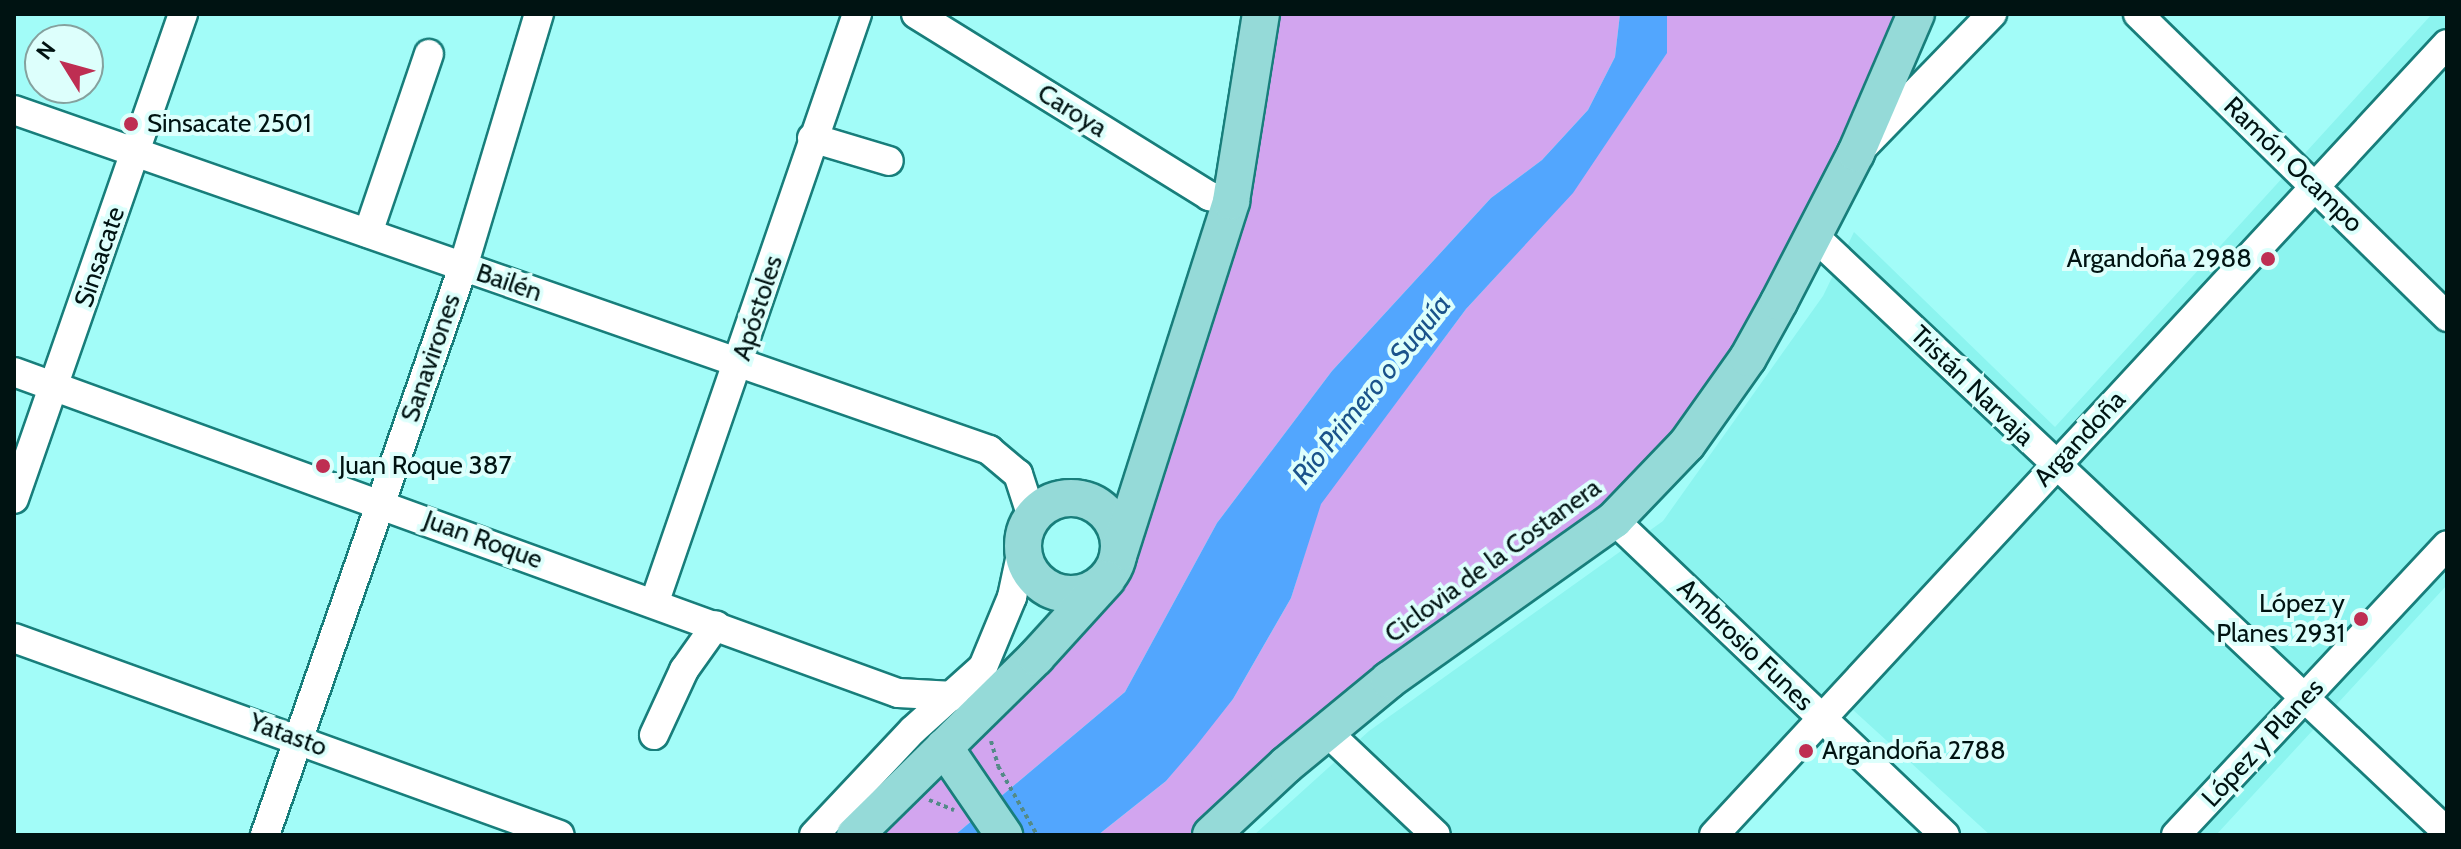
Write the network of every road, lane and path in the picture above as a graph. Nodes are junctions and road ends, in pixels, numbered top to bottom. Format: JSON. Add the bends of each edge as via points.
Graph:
{"nodes":[{"id":1,"x":183,"y":14,"type":"edge"},
{"id":2,"x":539,"y":14,"type":"edge"},
{"id":3,"x":857,"y":14,"type":"edge"},
{"id":4,"x":916,"y":14,"type":"edge"},
{"id":5,"x":1261,"y":14,"type":"edge"},
{"id":6,"x":1916,"y":14,"type":"edge"},
{"id":7,"x":1992,"y":14,"type":"edge"},
{"id":8,"x":2138,"y":14,"type":"edge"},
{"id":9,"x":2447,"y":44,"type":"edge"},
{"id":10,"x":429,"y":54,"type":"dead end"},
{"id":11,"x":14,"y":110,"type":"edge"},
{"id":12,"x":812,"y":138,"type":"junction"},
{"id":13,"x":137,"y":153,"type":"junction"},
{"id":14,"x":1856,"y":153,"type":"junction"},
{"id":15,"x":889,"y":161,"type":"dead end"},
{"id":16,"x":2315,"y":186,"type":"junction"},
{"id":17,"x":1231,"y":201,"type":"junction"},
{"id":18,"x":368,"y":233,"type":"junction"},
{"id":19,"x":1813,"y":235,"type":"junction"},
{"id":20,"x":463,"y":267,"type":"junction"},
{"id":21,"x":2447,"y":317,"type":"edge"},
{"id":22,"x":740,"y":363,"type":"junction"},
{"id":23,"x":14,"y":372,"type":"edge"},
{"id":24,"x":55,"y":386,"type":"junction"},
{"id":25,"x":2056,"y":466,"type":"junction"},
{"id":26,"x":14,"y":499,"type":"edge"},
{"id":27,"x":381,"y":504,"type":"junction"},
{"id":28,"x":1614,"y":520,"type":"junction"},
{"id":29,"x":1027,"y":534,"type":"junction"},
{"id":30,"x":2447,"y":545,"type":"edge"},
{"id":31,"x":1113,"y":566,"type":"junction"},
{"id":32,"x":655,"y":601,"type":"junction"},
{"id":33,"x":716,"y":625,"type":"junction"},
{"id":34,"x":14,"y":638,"type":"edge"},
{"id":35,"x":954,"y":696,"type":"junction"},
{"id":36,"x":2305,"y":698,"type":"junction"},
{"id":37,"x":1822,"y":718,"type":"junction"},
{"id":38,"x":1326,"y":731,"type":"junction"},
{"id":39,"x":654,"y":735,"type":"dead end"},
{"id":40,"x":300,"y":739,"type":"junction"},
{"id":41,"x":944,"y":747,"type":"junction"},
{"id":42,"x":976,"y":787,"type":"junction"},
{"id":43,"x":920,"y":801,"type":"dead end"},
{"id":44,"x":858,"y":831,"type":"edge"},
{"id":45,"x":2447,"y":832,"type":"edge"},
{"id":46,"x":265,"y":835,"type":"edge"},
{"id":47,"x":560,"y":835,"type":"edge"},
{"id":48,"x":814,"y":835,"type":"edge"},
{"id":49,"x":1004,"y":835,"type":"edge"},
{"id":50,"x":1037,"y":835,"type":"edge"},
{"id":51,"x":1211,"y":835,"type":"edge"},
{"id":52,"x":1436,"y":835,"type":"edge"},
{"id":53,"x":1714,"y":835,"type":"edge"},
{"id":54,"x":1945,"y":835,"type":"edge"},
{"id":55,"x":2176,"y":835,"type":"edge"}],
"edges":[{"from":1,"to":13,"type":"street","name":"Sinsacate"},
{"from":2,"to":20,"type":"street","name":"Sanavirones"},
{"from":3,"to":12,"type":"street","name":"Apóstoles"},
{"from":4,"to":17,"type":"street","name":"Caroya","via":[[1209,196]]},
{"from":5,"to":17,"type":"main road"},
{"from":6,"to":14,"type":"main road"},
{"from":7,"to":14,"type":"street","via":[[1919,95]]},
{"from":8,"to":16,"type":"street","name":"Ramón Ocampo"},
{"from":9,"to":16,"type":"street","name":"Argandoña"},
{"from":10,"to":18,"type":"street"},
{"from":11,"to":13,"type":"street","name":"Bailén"},
{"from":12,"to":15,"type":"street"},
{"from":12,"to":22,"type":"street","name":"Apóstoles"},
{"from":13,"to":18,"type":"street","name":"Bailén"},
{"from":13,"to":24,"type":"street","name":"Sinsacate"},
{"from":14,"to":19,"type":"main road"},
{"from":16,"to":21,"type":"street","name":"Ramón Ocampo"},
{"from":16,"to":25,"type":"street","name":"Argandoña"},
{"from":17,"to":31,"type":"main road"},
{"from":18,"to":20,"type":"street","name":"Bailén"},
{"from":19,"to":25,"type":"street","name":"Tristán Narvaja"},
{"from":19,"to":28,"type":"main road","via":[[1748,358],[1714,407],[1656,479]]},
{"from":20,"to":22,"type":"street","name":"Bailén"},
{"from":20,"to":27,"type":"street","name":"Sanavirones"},
{"from":22,"to":29,"type":"street","name":"Bailén","via":[[1002,457],[1025,486]]},
{"from":22,"to":32,"type":"street","name":"Apóstoles"},
{"from":23,"to":24,"type":"street","name":"Juan Roque"},
{"from":24,"to":26,"type":"street","name":"Sinsacate"},
{"from":24,"to":27,"type":"street","name":"Juan Roque"},
{"from":25,"to":36,"type":"street","name":"Tristán Narvaja"},
{"from":25,"to":37,"type":"street","name":"Argandoña"},
{"from":27,"to":32,"type":"street","name":"Juan Roque"},
{"from":27,"to":40,"type":"street","name":"Sanavirones"},
{"from":28,"to":37,"type":"street","name":"Ambrosio Funes"},
{"from":28,"to":38,"type":"main road"},
{"from":29,"to":31,"type":"main road","via":[[1035,580],[1049,590],[1081,594]]},
{"from":29,"to":31,"type":"main road","via":[[1058,499],[1089,501],[1113,522]]},
{"from":29,"to":35,"type":"street","via":[[1012,597],[989,654]]},
{"from":30,"to":36,"type":"street","name":"López y Planes"},
{"from":31,"to":41,"type":"main road"},
{"from":32,"to":33,"type":"street","name":"Juan Roque"},
{"from":33,"to":35,"type":"street","name":"Juan Roque","via":[[898,693]]},
{"from":33,"to":39,"type":"street","via":[[684,670]]},
{"from":34,"to":40,"type":"street","name":"Yatasto"},
{"from":35,"to":48,"type":"street","via":[[913,730]]},
{"from":36,"to":45,"type":"street","name":"Tristán Narvaja"},
{"from":36,"to":55,"type":"street","name":"López y Planes"},
{"from":37,"to":53,"type":"street","name":"Argandoña"},
{"from":37,"to":54,"type":"street","name":"Ambrosio Funes"},
{"from":38,"to":51,"type":"main road"},
{"from":38,"to":52,"type":"street"},
{"from":40,"to":46,"type":"street","name":"Sanavirones"},
{"from":40,"to":47,"type":"street","name":"Yatasto"},
{"from":41,"to":42,"type":"main road"},
{"from":41,"to":44,"type":"main road"},
{"from":42,"to":43,"type":"path"},
{"from":42,"to":49,"type":"main road"},
{"from":42,"to":50,"type":"path"}]}
